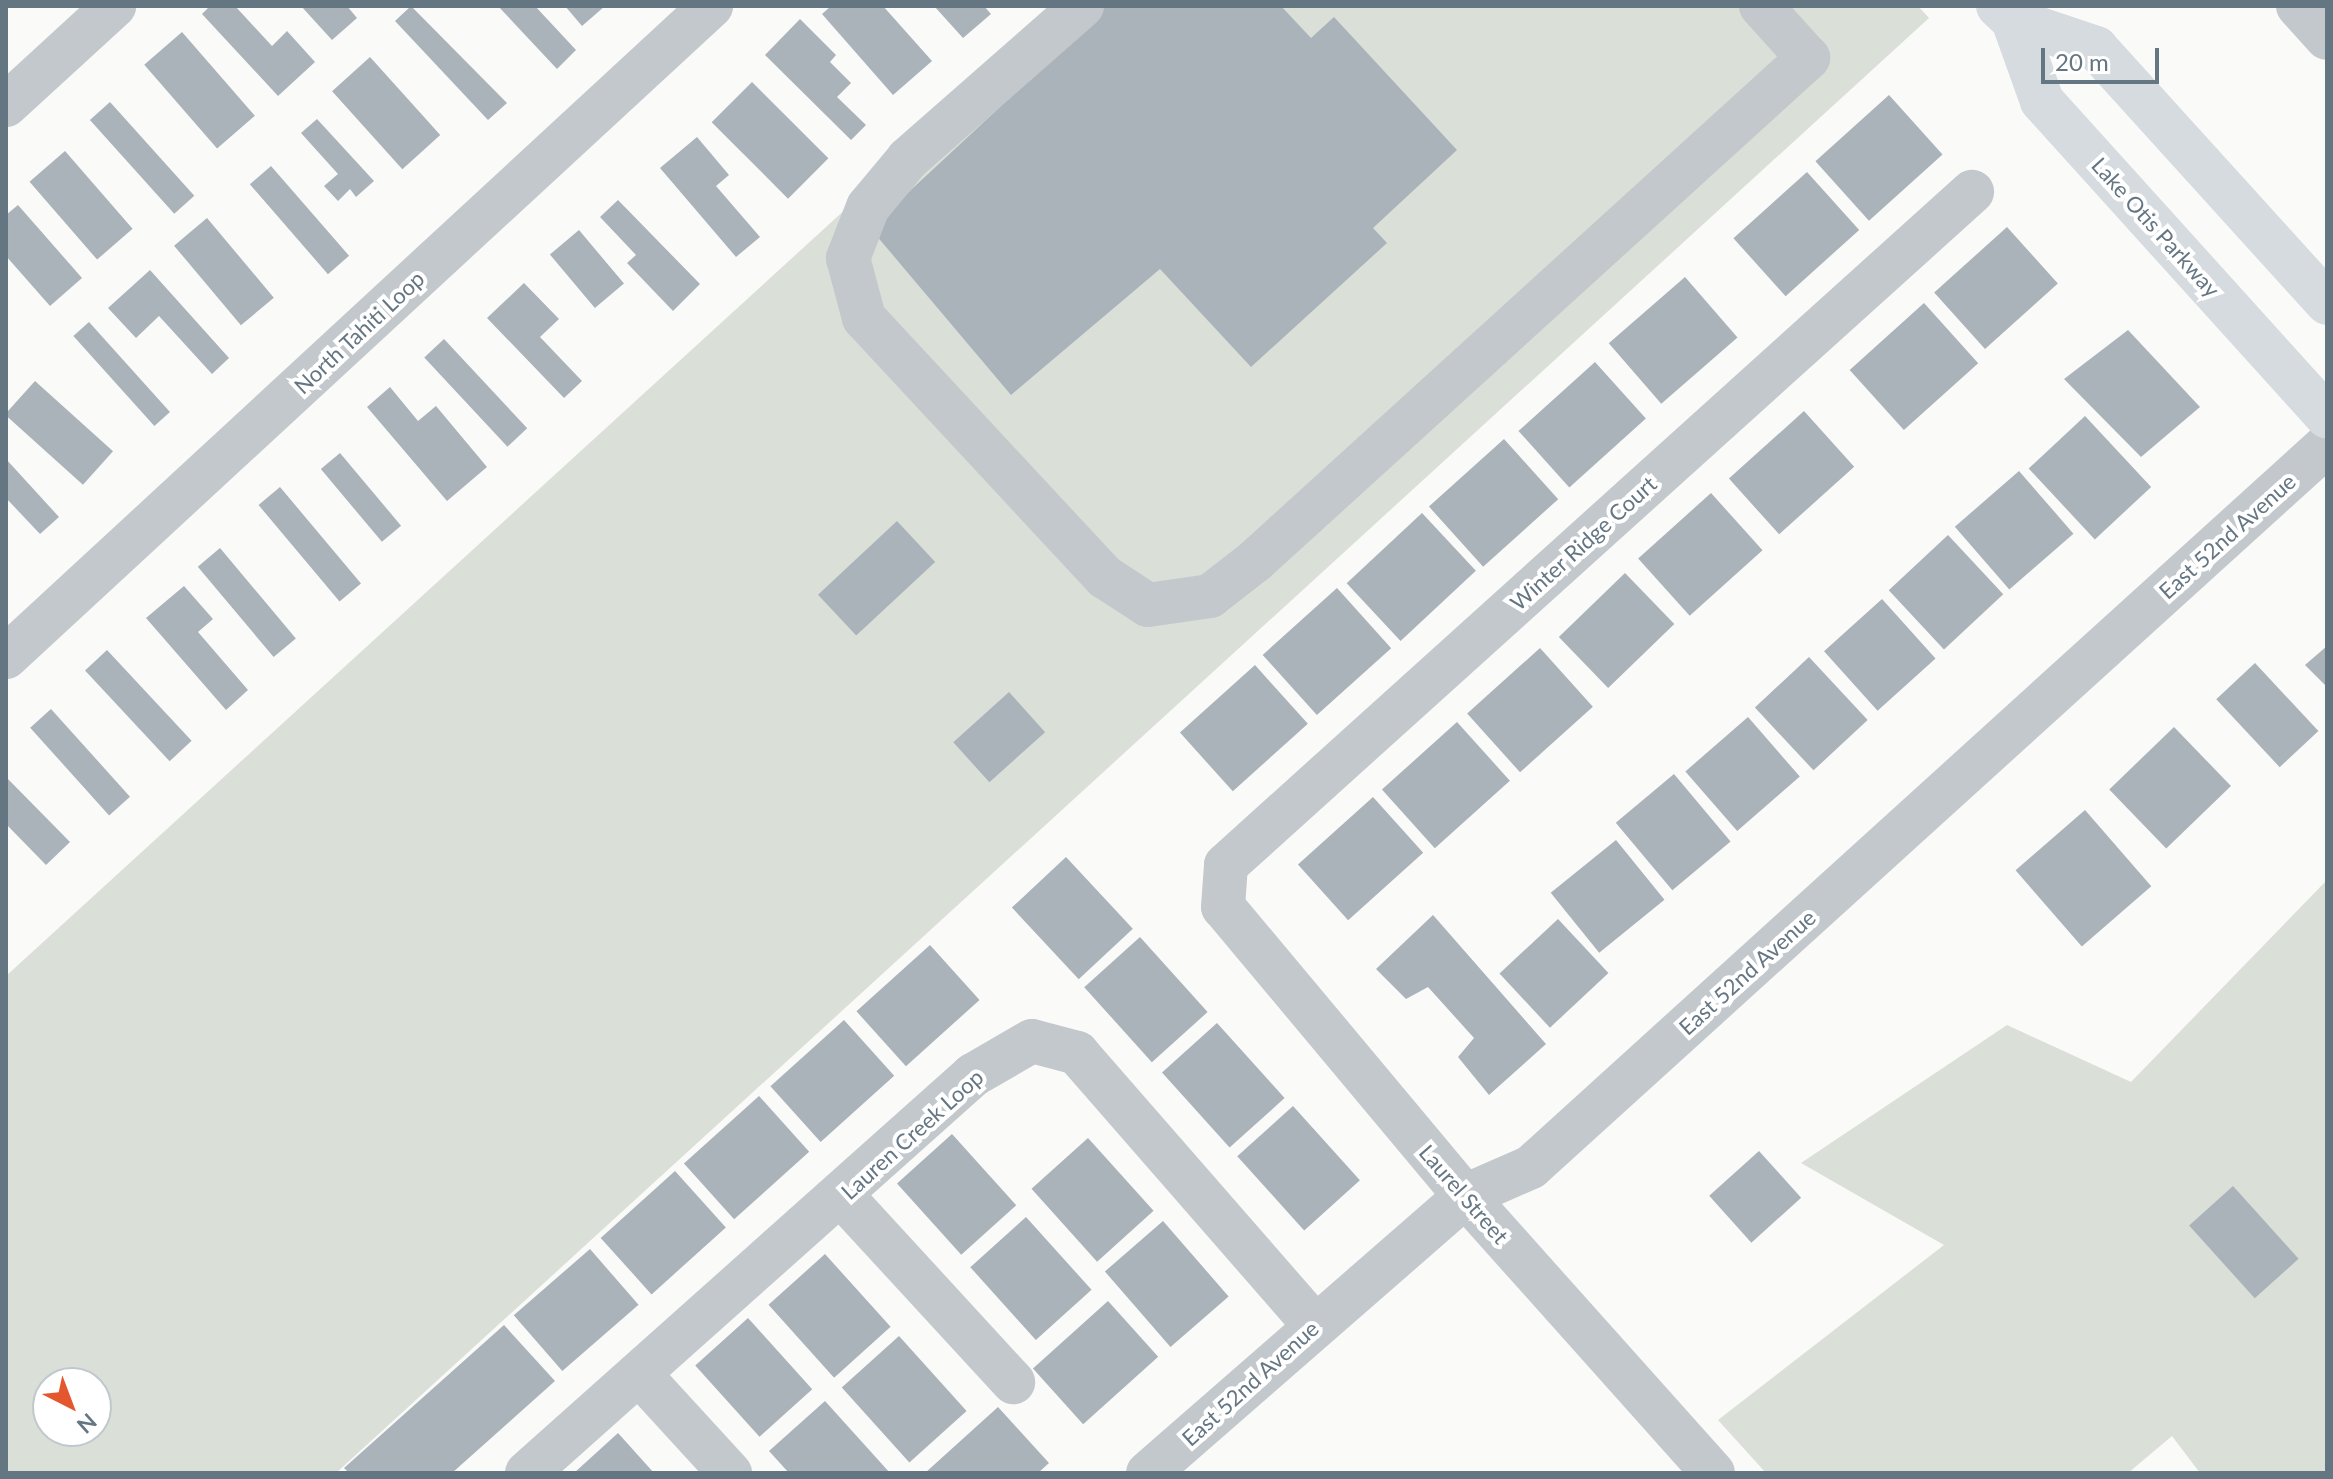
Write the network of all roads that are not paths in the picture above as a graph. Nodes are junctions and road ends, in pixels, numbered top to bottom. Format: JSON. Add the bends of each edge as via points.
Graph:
{"nodes":[{"id":1,"x":114,"y":6,"type":"edge"},
{"id":2,"x":1082,"y":6,"type":"edge"},
{"id":3,"x":1761,"y":6,"type":"edge"},
{"id":4,"x":2298,"y":6,"type":"edge"},
{"id":5,"x":700,"y":10,"type":"edge"},
{"id":6,"x":2006,"y":13,"type":"edge"},
{"id":7,"x":2327,"y":38,"type":"edge"},
{"id":8,"x":6,"y":105,"type":"edge"},
{"id":9,"x":1972,"y":192,"type":"dead end"},
{"id":10,"x":2327,"y":303,"type":"edge"},
{"id":11,"x":2327,"y":416,"type":"edge"},
{"id":12,"x":2327,"y":445,"type":"edge"},
{"id":13,"x":6,"y":657,"type":"edge"},
{"id":14,"x":1223,"y":907,"type":"joint"},
{"id":15,"x":842,"y":1196,"type":"junction"},
{"id":16,"x":1465,"y":1196,"type":"junction"},
{"id":17,"x":1314,"y":1325,"type":"junction"},
{"id":18,"x":641,"y":1376,"type":"junction"},
{"id":19,"x":1013,"y":1382,"type":"dead end"},
{"id":20,"x":527,"y":1473,"type":"edge"},
{"id":21,"x":730,"y":1473,"type":"edge"},
{"id":22,"x":1148,"y":1473,"type":"edge"},
{"id":23,"x":1713,"y":1473,"type":"edge"}],
"edges":[{"from":1,"to":8,"type":"street"},
{"from":2,"to":3,"type":"street","via":[[908,159],[868,207],[848,258],[864,318],[1105,577],[1148,605],[1210,596],[1255,561],[1808,58]]},
{"from":4,"to":7,"type":"street"},
{"from":5,"to":13,"type":"street","name":"North Tahiti Loop"},
{"from":6,"to":10,"type":"main road","name":"Lake Otis Parkway","via":[[2096,48]]},
{"from":6,"to":11,"type":"main road","name":"Lake Otis Parkway","via":[[2042,101]]},
{"from":9,"to":14,"type":"street","name":"Winter Ridge Court","via":[[1226,865]]},
{"from":12,"to":16,"type":"street","name":"East 52nd Avenue","via":[[1531,1167]]},
{"from":14,"to":16,"type":"street","name":"Laurel Street"},
{"from":15,"to":17,"type":"street","name":"Lauren Creek Loop","via":[[973,1075],[1032,1041],[1077,1053]]},
{"from":15,"to":18,"type":"street","name":"Lauren Creek Loop"},
{"from":15,"to":19,"type":"street"},
{"from":16,"to":17,"type":"street","name":"East 52nd Avenue"},
{"from":16,"to":23,"type":"street","name":"Laurel Street"},
{"from":17,"to":22,"type":"street","name":"East 52nd Avenue"},
{"from":18,"to":20,"type":"street","name":"Lauren Creek Loop"},
{"from":18,"to":21,"type":"street"}]}
